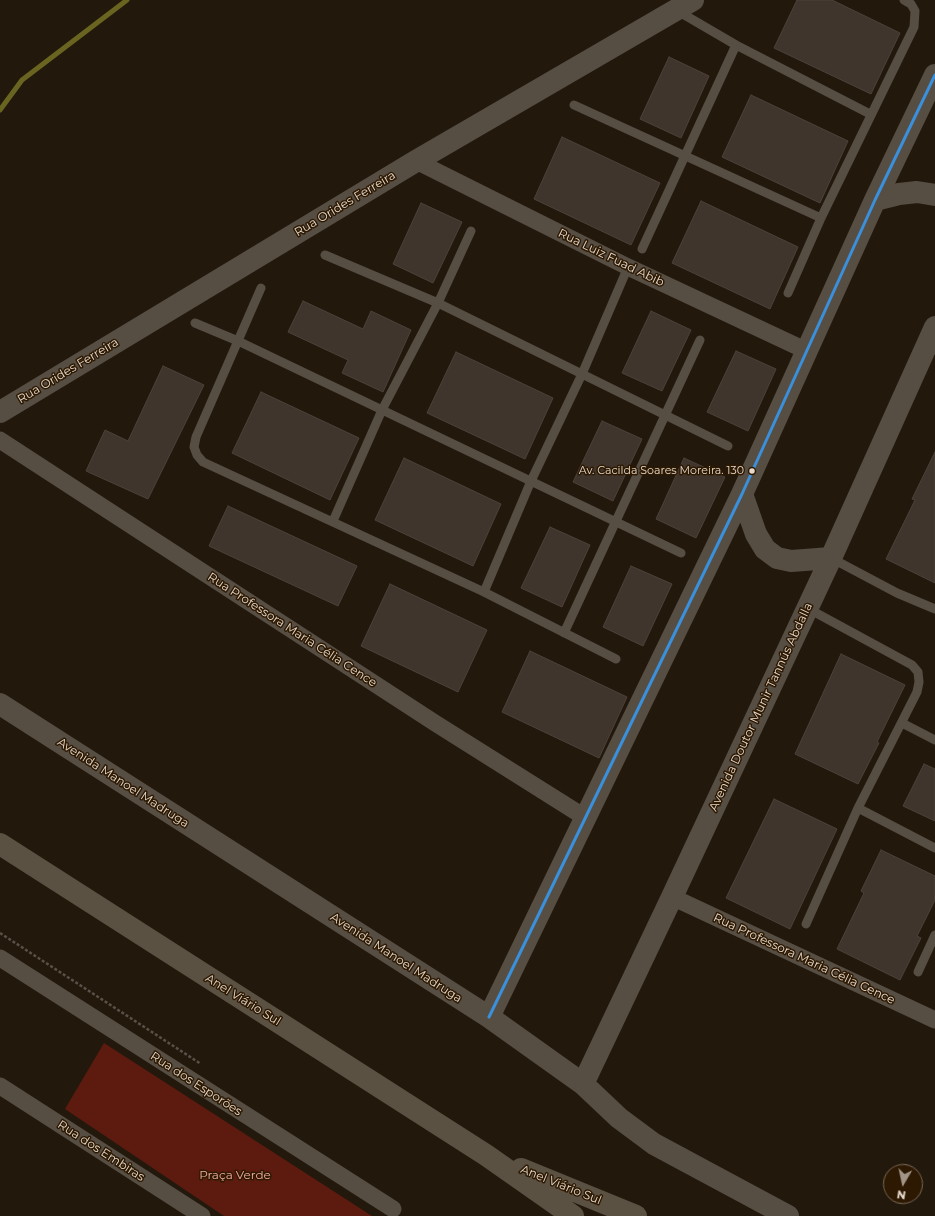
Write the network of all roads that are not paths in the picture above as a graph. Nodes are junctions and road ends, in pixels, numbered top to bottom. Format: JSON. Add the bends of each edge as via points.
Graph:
{"nodes":[{"id":1,"x":904,"y":0,"type":"edge"},
{"id":2,"x":684,"y":5,"type":"edge"},
{"id":3,"x":736,"y":45,"type":"junction"},
{"id":4,"x":935,"y":75,"type":"edge"},
{"id":5,"x":574,"y":105,"type":"dead end"},
{"id":6,"x":870,"y":114,"type":"junction"},
{"id":7,"x":685,"y":155,"type":"junction"},
{"id":8,"x":416,"y":161,"type":"junction"},
{"id":9,"x":935,"y":195,"type":"edge"},
{"id":10,"x":875,"y":200,"type":"junction"},
{"id":11,"x":821,"y":218,"type":"junction"},
{"id":12,"x":471,"y":231,"type":"dead end"},
{"id":13,"x":642,"y":249,"type":"dead end"},
{"id":14,"x":325,"y":255,"type":"dead end"},
{"id":15,"x":628,"y":267,"type":"junction"},
{"id":16,"x":261,"y":288,"type":"dead end"},
{"id":17,"x":788,"y":293,"type":"dead end"},
{"id":18,"x":438,"y":303,"type":"junction"},
{"id":19,"x":195,"y":323,"type":"dead end"},
{"id":20,"x":935,"y":327,"type":"edge"},
{"id":21,"x":700,"y":340,"type":"dead end"},
{"id":22,"x":238,"y":341,"type":"junction"},
{"id":23,"x":806,"y":351,"type":"junction"},
{"id":24,"x":582,"y":374,"type":"junction"},
{"id":25,"x":382,"y":410,"type":"junction"},
{"id":26,"x":0,"y":412,"type":"edge"},
{"id":27,"x":665,"y":415,"type":"junction"},
{"id":28,"x":0,"y":440,"type":"edge"},
{"id":29,"x":728,"y":446,"type":"dead end"},
{"id":30,"x":531,"y":481,"type":"junction"},
{"id":31,"x":742,"y":494,"type":"junction"},
{"id":32,"x":333,"y":521,"type":"junction"},
{"id":33,"x":615,"y":521,"type":"junction"},
{"id":34,"x":681,"y":552,"type":"dead end"},
{"id":35,"x":831,"y":558,"type":"junction"},
{"id":36,"x":484,"y":592,"type":"junction"},
{"id":37,"x":807,"y":608,"type":"junction"},
{"id":38,"x":935,"y":609,"type":"edge"},
{"id":39,"x":564,"y":633,"type":"junction"},
{"id":40,"x":616,"y":660,"type":"dead end"},
{"id":41,"x":0,"y":704,"type":"edge"},
{"id":42,"x":902,"y":722,"type":"junction"},
{"id":43,"x":935,"y":740,"type":"edge"},
{"id":44,"x":858,"y":808,"type":"junction"},
{"id":45,"x":586,"y":818,"type":"junction"},
{"id":46,"x":0,"y":844,"type":"edge"},
{"id":47,"x":935,"y":848,"type":"edge"},
{"id":48,"x":672,"y":897,"type":"junction"},
{"id":49,"x":806,"y":924,"type":"dead end"},
{"id":50,"x":935,"y":935,"type":"edge"},
{"id":51,"x":0,"y":958,"type":"edge"},
{"id":52,"x":918,"y":972,"type":"dead end"},
{"id":53,"x":489,"y":1017,"type":"junction"},
{"id":54,"x":935,"y":1020,"type":"edge"},
{"id":55,"x":582,"y":1084,"type":"junction"},
{"id":56,"x":0,"y":1086,"type":"edge"},
{"id":57,"x":486,"y":1155,"type":"junction"},
{"id":58,"x":393,"y":1209,"type":"dead end"},
{"id":59,"x":202,"y":1216,"type":"edge"},
{"id":60,"x":573,"y":1216,"type":"edge"},
{"id":61,"x":636,"y":1216,"type":"edge"},
{"id":62,"x":788,"y":1216,"type":"edge"}],
"edges":[{"from":1,"to":6,"type":"lane","via":[[911,4],[915,11],[914,27]]},
{"from":2,"to":3,"type":"lane"},
{"from":2,"to":8,"type":"street","name":"Rua Orides Ferreira"},
{"from":3,"to":6,"type":"lane"},
{"from":3,"to":7,"type":"lane"},
{"from":4,"to":10,"type":"street"},
{"from":5,"to":7,"type":"lane"},
{"from":6,"to":11,"type":"lane"},
{"from":7,"to":11,"type":"lane"},
{"from":7,"to":13,"type":"lane"},
{"from":8,"to":15,"type":"street","name":"Rua Luiz Fuad Abib"},
{"from":8,"to":26,"type":"street","name":"Rua Orides Ferreira"},
{"from":9,"to":10,"type":"street","via":[[917,192]]},
{"from":10,"to":23,"type":"street"},
{"from":11,"to":17,"type":"lane"},
{"from":12,"to":18,"type":"lane"},
{"from":14,"to":18,"type":"lane"},
{"from":15,"to":23,"type":"street","name":"Rua Luiz Fuad Abib"},
{"from":15,"to":24,"type":"lane"},
{"from":16,"to":22,"type":"lane"},
{"from":18,"to":24,"type":"lane"},
{"from":18,"to":25,"type":"lane"},
{"from":19,"to":22,"type":"lane"},
{"from":20,"to":35,"type":"street","name":"Avenida Doutor Munir Tannús Abdalla"},
{"from":21,"to":27,"type":"lane"},
{"from":22,"to":25,"type":"lane"},
{"from":22,"to":32,"type":"lane","via":[[196,437],[194,447],[197,455],[203,462]]},
{"from":23,"to":31,"type":"street"},
{"from":24,"to":27,"type":"lane"},
{"from":24,"to":30,"type":"lane"},
{"from":25,"to":30,"type":"lane"},
{"from":25,"to":32,"type":"lane"},
{"from":27,"to":29,"type":"lane"},
{"from":27,"to":33,"type":"lane"},
{"from":28,"to":45,"type":"street","name":"Rua Professora Maria Célia Cence","via":[[435,723]]},
{"from":30,"to":33,"type":"lane"},
{"from":30,"to":36,"type":"lane"},
{"from":31,"to":35,"type":"street","via":[[756,534],[765,549],[777,558],[791,561]]},
{"from":31,"to":45,"type":"street"},
{"from":32,"to":36,"type":"lane"},
{"from":33,"to":34,"type":"lane"},
{"from":33,"to":39,"type":"lane"},
{"from":35,"to":37,"type":"street","name":"Avenida Doutor Munir Tannús Abdalla"},
{"from":35,"to":38,"type":"lane","via":[[897,593]]},
{"from":36,"to":39,"type":"lane"},
{"from":37,"to":42,"type":"lane","via":[[912,665],[918,672],[917,692]]},
{"from":37,"to":48,"type":"street","name":"Avenida Doutor Munir Tannús Abdalla"},
{"from":39,"to":40,"type":"lane"},
{"from":41,"to":53,"type":"street","name":"Avenida Manoel Madruga"},
{"from":42,"to":43,"type":"lane"},
{"from":42,"to":44,"type":"lane"},
{"from":44,"to":47,"type":"lane"},
{"from":44,"to":49,"type":"lane"},
{"from":45,"to":53,"type":"street"},
{"from":46,"to":57,"type":"main road","name":"Anel Viário Sul"},
{"from":48,"to":54,"type":"street","name":"Rua Professora Maria Célia Cence"},
{"from":48,"to":55,"type":"street","name":"Avenida Doutor Munir Tannús Abdalla"},
{"from":50,"to":52,"type":"lane"},
{"from":51,"to":58,"type":"street","name":"Rua dos Esporões"},
{"from":53,"to":55,"type":"street","name":"Avenida Manoel Madruga"},
{"from":55,"to":62,"type":"street","name":"Avenida Manoel Madruga","via":[[619,1118],[654,1144]]},
{"from":56,"to":59,"type":"street","name":"Rua dos Embiras"},
{"from":57,"to":60,"type":"main road","name":"Anel Viário Sul"},
{"from":57,"to":61,"type":"main road","name":"Anel Viário Sul"}]}
